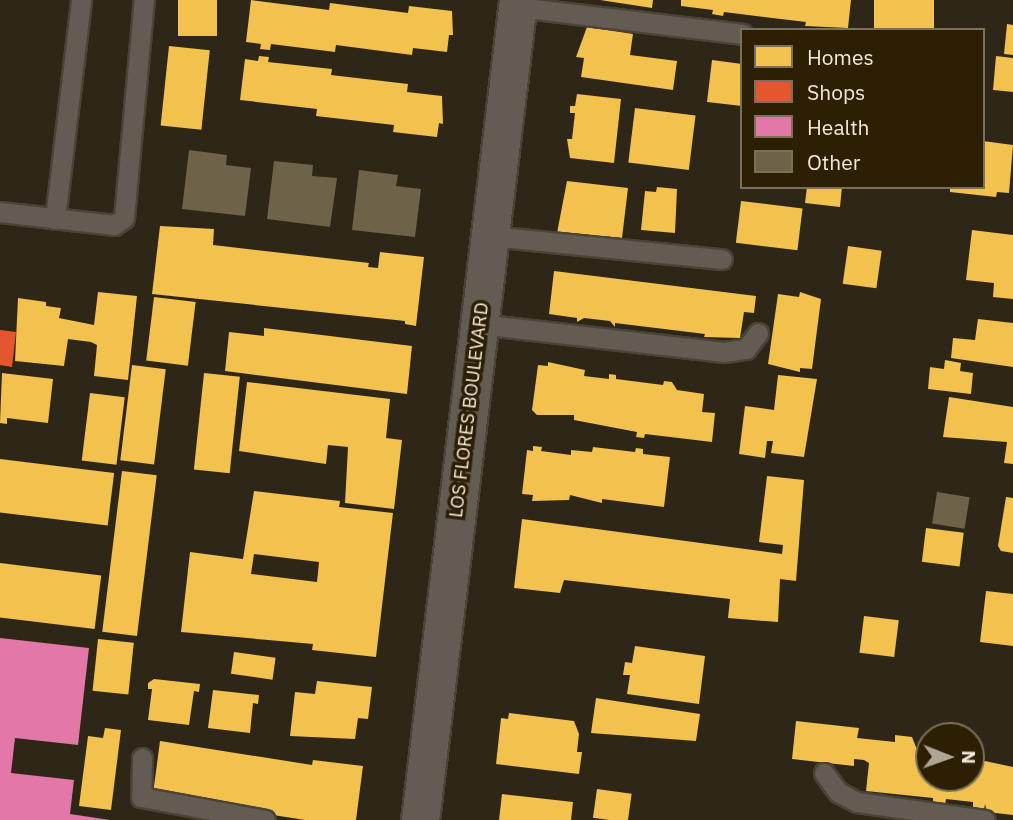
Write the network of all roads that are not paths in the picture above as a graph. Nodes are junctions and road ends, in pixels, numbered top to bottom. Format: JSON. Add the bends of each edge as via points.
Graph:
{"nodes":[{"id":1,"x":80,"y":0,"type":"edge"},
{"id":2,"x":144,"y":0,"type":"edge"},
{"id":3,"x":518,"y":4,"type":"edge"},
{"id":4,"x":740,"y":34,"type":"edge"},
{"id":5,"x":0,"y":212,"type":"edge"},
{"id":6,"x":55,"y":219,"type":"junction"},
{"id":7,"x":490,"y":236,"type":"junction"},
{"id":8,"x":722,"y":259,"type":"dead end"},
{"id":9,"x":479,"y":324,"type":"junction"},
{"id":10,"x":758,"y":333,"type":"dead end"},
{"id":11,"x":142,"y":758,"type":"dead end"},
{"id":12,"x":824,"y":773,"type":"dead end"},
{"id":13,"x":265,"y":820,"type":"edge"},
{"id":14,"x":420,"y":820,"type":"edge"},
{"id":15,"x":985,"y":820,"type":"edge"}],
"edges":[{"from":1,"to":6,"type":"lane"},
{"from":2,"to":6,"type":"lane","via":[[124,218],[114,225]]},
{"from":3,"to":4,"type":"lane"},
{"from":3,"to":7,"type":"street","name":"LOS FLORES BOULEVARD"},
{"from":5,"to":6,"type":"lane"},
{"from":7,"to":8,"type":"lane"},
{"from":7,"to":9,"type":"street","name":"LOS FLORES BOULEVARD"},
{"from":9,"to":10,"type":"lane","via":[[724,352],[746,349]]},
{"from":9,"to":14,"type":"street","name":"LOS FLORES BOULEVARD"},
{"from":11,"to":13,"type":"lane","via":[[141,797]]},
{"from":12,"to":15,"type":"lane","via":[[838,792],[857,802]]}]}
